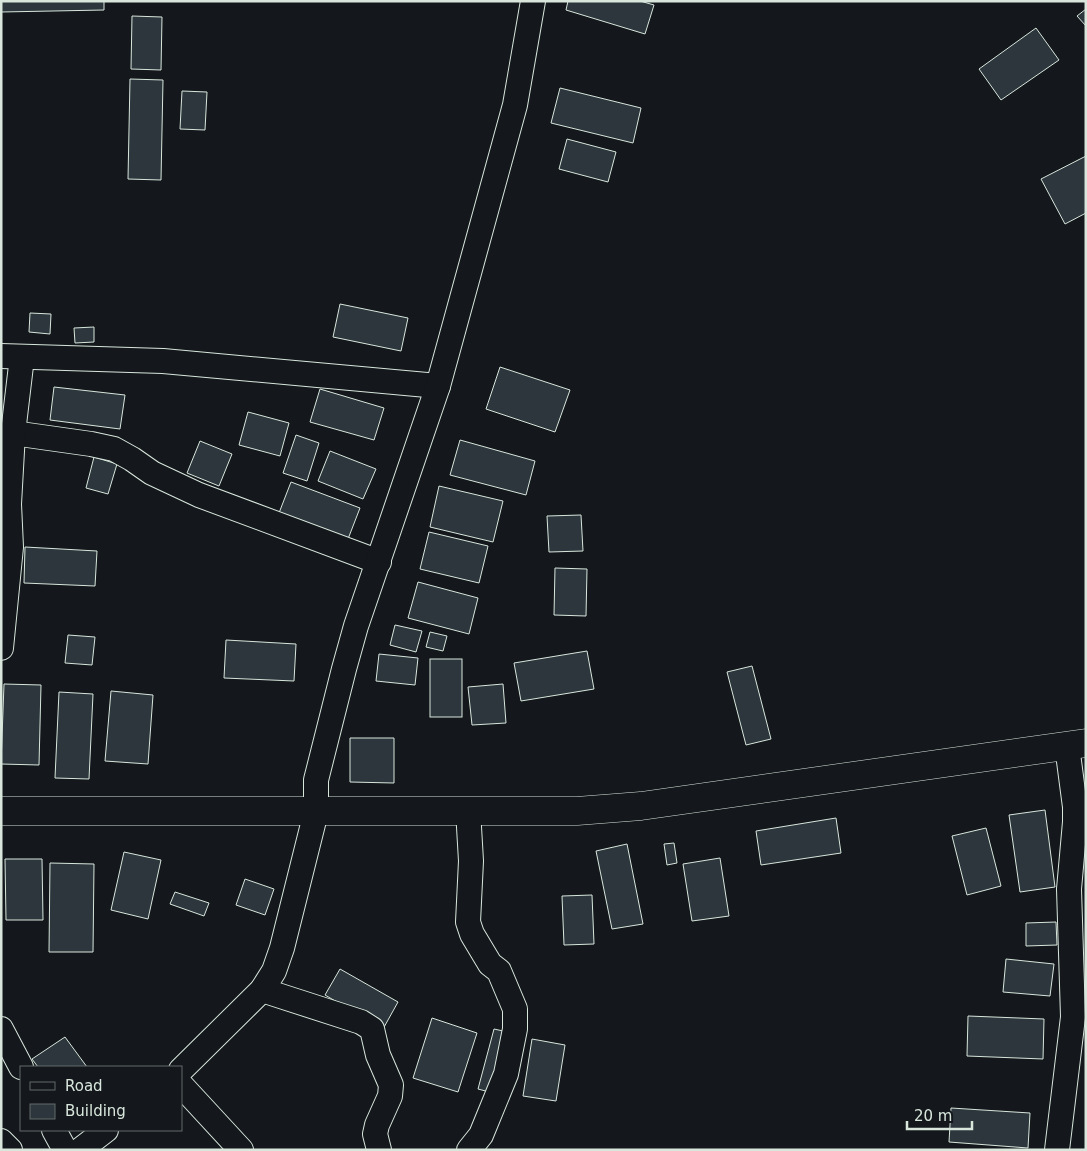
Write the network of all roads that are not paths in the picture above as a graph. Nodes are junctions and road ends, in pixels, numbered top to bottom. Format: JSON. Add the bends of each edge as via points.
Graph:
{"nodes":[{"id":1,"x":533,"y":1,"type":"edge"},
{"id":2,"x":12,"y":357,"type":"edge"},
{"id":3,"x":438,"y":386,"type":"junction"},
{"id":4,"x":13,"y":433,"type":"junction"},
{"id":5,"x":379,"y":562,"type":"junction"},
{"id":6,"x":1,"y":648,"type":"edge"},
{"id":7,"x":1076,"y":744,"type":"edge"},
{"id":8,"x":468,"y":810,"type":"junction"},
{"id":9,"x":1,"y":811,"type":"edge"},
{"id":10,"x":316,"y":812,"type":"junction"},
{"id":11,"x":262,"y":990,"type":"junction"},
{"id":12,"x":1079,"y":1016,"type":"edge"},
{"id":13,"x":1,"y":1029,"type":"edge"},
{"id":14,"x":21,"y":1066,"type":"edge"},
{"id":15,"x":182,"y":1069,"type":"edge"},
{"id":16,"x":182,"y":1085,"type":"edge"},
{"id":17,"x":55,"y":1131,"type":"edge"},
{"id":18,"x":105,"y":1131,"type":"edge"},
{"id":19,"x":1,"y":1141,"type":"edge"},
{"id":20,"x":10,"y":1150,"type":"edge"},
{"id":21,"x":65,"y":1150,"type":"edge"},
{"id":22,"x":80,"y":1150,"type":"edge"},
{"id":23,"x":241,"y":1150,"type":"edge"},
{"id":24,"x":379,"y":1150,"type":"edge"},
{"id":25,"x":469,"y":1150,"type":"edge"},
{"id":26,"x":1057,"y":1150,"type":"edge"}],
"edges":[{"from":1,"to":3,"type":"street","via":[[515,104]]},
{"from":2,"to":3,"type":"street","via":[[163,361]]},
{"from":2,"to":4,"type":"street"},
{"from":3,"to":5,"type":"street"},
{"from":4,"to":5,"type":"street","via":[[114,449],[152,473],[199,495]]},
{"from":4,"to":6,"type":"street","via":[[9,504],[11,547]]},
{"from":5,"to":10,"type":"street","via":[[356,626],[331,718],[316,780]]},
{"from":7,"to":8,"type":"main road","via":[[640,806],[577,811]]},
{"from":7,"to":12,"type":"street","via":[[1075,822],[1069,889]]},
{"from":8,"to":10,"type":"main road"},
{"from":8,"to":25,"type":"street","via":[[471,861],[468,922],[490,964],[499,971],[515,1009],[515,1029],[506,1074],[481,1135]]},
{"from":9,"to":10,"type":"main road"},
{"from":10,"to":11,"type":"street","via":[[282,948],[274,971]]},
{"from":11,"to":15,"type":"street"},
{"from":11,"to":24,"type":"street","via":[[361,1022],[372,1029],[378,1055],[391,1086],[375,1134]]},
{"from":12,"to":26,"type":"street"},
{"from":13,"to":14,"type":"street"},
{"from":16,"to":23,"type":"street"},
{"from":17,"to":21,"type":"street"},
{"from":18,"to":22,"type":"street"},
{"from":19,"to":20,"type":"street"}]}
